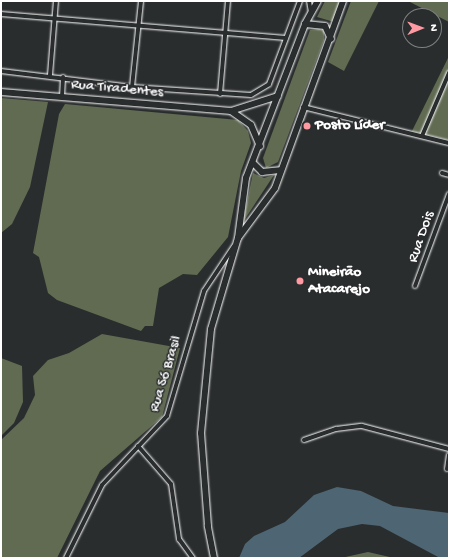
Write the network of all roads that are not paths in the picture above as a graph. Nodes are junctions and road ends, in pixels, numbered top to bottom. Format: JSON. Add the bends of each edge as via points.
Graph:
{"nodes":[{"id":1,"x":56,"y":1,"type":"edge"},
{"id":2,"x":141,"y":1,"type":"edge"},
{"id":3,"x":228,"y":1,"type":"edge"},
{"id":4,"x":300,"y":1,"type":"edge"},
{"id":5,"x":309,"y":1,"type":"edge"},
{"id":6,"x":318,"y":1,"type":"edge"},
{"id":7,"x":344,"y":1,"type":"edge"},
{"id":8,"x":311,"y":13,"type":"junction"},
{"id":9,"x":1,"y":14,"type":"edge"},
{"id":10,"x":54,"y":19,"type":"junction"},
{"id":11,"x":306,"y":24,"type":"junction"},
{"id":12,"x":139,"y":25,"type":"junction"},
{"id":13,"x":226,"y":32,"type":"junction"},
{"id":14,"x":286,"y":38,"type":"junction"},
{"id":15,"x":331,"y":39,"type":"junction"},
{"id":16,"x":1,"y":71,"type":"edge"},
{"id":17,"x":449,"y":73,"type":"edge"},
{"id":18,"x":50,"y":75,"type":"junction"},
{"id":19,"x":63,"y":77,"type":"junction"},
{"id":20,"x":132,"y":87,"type":"junction"},
{"id":21,"x":1,"y":92,"type":"edge"},
{"id":22,"x":220,"y":94,"type":"junction"},
{"id":23,"x":278,"y":96,"type":"junction"},
{"id":24,"x":62,"y":97,"type":"junction"},
{"id":25,"x":303,"y":107,"type":"junction"},
{"id":26,"x":231,"y":111,"type":"junction"},
{"id":27,"x":422,"y":136,"type":"junction"},
{"id":28,"x":449,"y":143,"type":"edge"},
{"id":29,"x":260,"y":146,"type":"junction"},
{"id":30,"x":253,"y":163,"type":"junction"},
{"id":31,"x":280,"y":170,"type":"junction"},
{"id":32,"x":442,"y":173,"type":"dead end"},
{"id":33,"x":449,"y":175,"type":"edge"},
{"id":34,"x":449,"y":194,"type":"edge"},
{"id":35,"x":238,"y":238,"type":"junction"},
{"id":36,"x":235,"y":245,"type":"junction"},
{"id":37,"x":415,"y":286,"type":"dead end"},
{"id":38,"x":304,"y":440,"type":"dead end"},
{"id":39,"x":138,"y":446,"type":"junction"},
{"id":40,"x":449,"y":449,"type":"edge"},
{"id":41,"x":449,"y":455,"type":"edge"},
{"id":42,"x":448,"y":469,"type":"dead end"},
{"id":43,"x":66,"y":558,"type":"edge"},
{"id":44,"x":193,"y":558,"type":"edge"},
{"id":45,"x":214,"y":558,"type":"edge"}],
"edges":[{"from":1,"to":10,"type":"street"},
{"from":2,"to":12,"type":"street"},
{"from":3,"to":13,"type":"street"},
{"from":4,"to":14,"type":"street"},
{"from":5,"to":8,"type":"street"},
{"from":6,"to":8,"type":"main road"},
{"from":7,"to":15,"type":"main road"},
{"from":8,"to":11,"type":"main road"},
{"from":9,"to":10,"type":"street"},
{"from":10,"to":12,"type":"street"},
{"from":10,"to":18,"type":"street"},
{"from":11,"to":15,"type":"main road","via":[[325,26]]},
{"from":11,"to":23,"type":"main road"},
{"from":12,"to":13,"type":"street"},
{"from":12,"to":20,"type":"street"},
{"from":13,"to":14,"type":"street"},
{"from":13,"to":22,"type":"street"},
{"from":14,"to":22,"type":"street","via":[[265,88],[252,95]]},
{"from":15,"to":25,"type":"main road"},
{"from":16,"to":18,"type":"street"},
{"from":17,"to":27,"type":"street"},
{"from":18,"to":19,"type":"street"},
{"from":19,"to":20,"type":"street"},
{"from":19,"to":24,"type":"street"},
{"from":20,"to":22,"type":"street"},
{"from":21,"to":24,"type":"main road","name":"Rua Tiradentes"},
{"from":23,"to":26,"type":"main road","name":"Rua Tiradentes"},
{"from":23,"to":29,"type":"main road"},
{"from":24,"to":26,"type":"main road","name":"Rua Tiradentes"},
{"from":25,"to":27,"type":"street"},
{"from":25,"to":31,"type":"main road"},
{"from":26,"to":29,"type":"main road","via":[[251,125]]},
{"from":27,"to":28,"type":"street"},
{"from":29,"to":30,"type":"main road"},
{"from":30,"to":31,"type":"main road","via":[[262,172]]},
{"from":30,"to":35,"type":"main road","via":[[241,202]]},
{"from":31,"to":35,"type":"main road","via":[[270,197]]},
{"from":32,"to":33,"type":"street"},
{"from":34,"to":37,"type":"street","name":"Rua Dois"},
{"from":35,"to":36,"type":"main road"},
{"from":36,"to":39,"type":"street","name":"Rua Só Brasil","via":[[204,291],[167,416]]},
{"from":36,"to":45,"type":"main road","via":[[220,292],[204,371],[201,433],[207,519]]},
{"from":38,"to":40,"type":"street","via":[[336,428],[362,426]]},
{"from":39,"to":43,"type":"street","name":"Rua Só Brasil","via":[[102,485]]},
{"from":39,"to":44,"type":"street","via":[[170,484],[179,539]]},
{"from":41,"to":42,"type":"street"}]}
